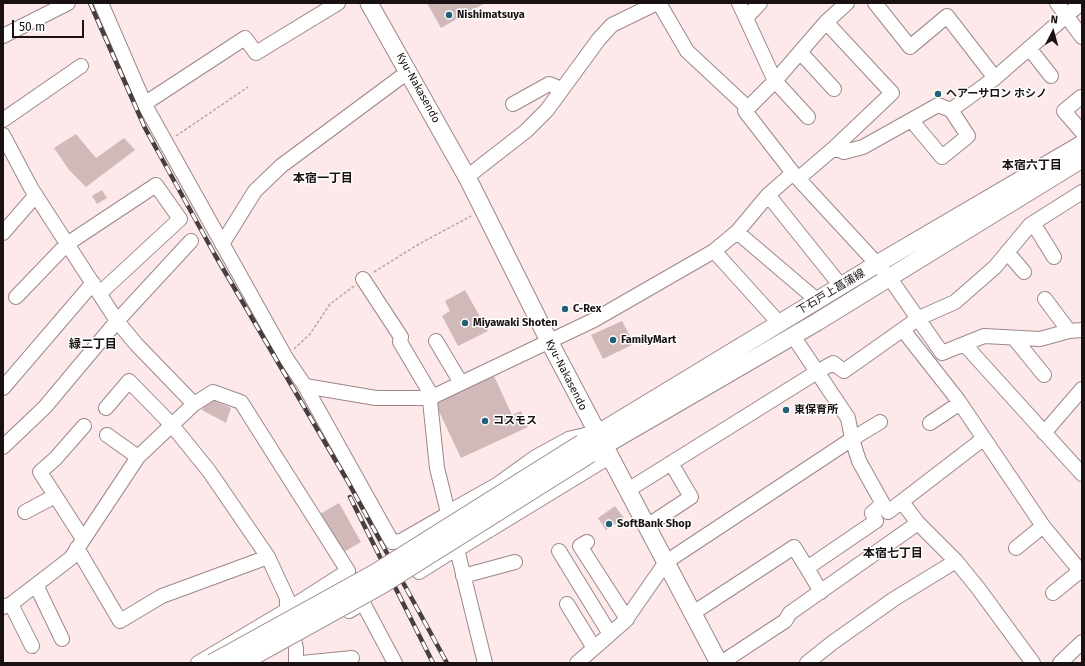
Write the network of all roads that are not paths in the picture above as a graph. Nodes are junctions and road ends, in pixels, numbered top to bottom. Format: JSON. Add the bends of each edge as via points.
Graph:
{"nodes":[{"id":1,"x":68,"y":3,"type":"edge"},
{"id":2,"x":101,"y":3,"type":"edge"},
{"id":3,"x":338,"y":3,"type":"edge"},
{"id":4,"x":369,"y":3,"type":"edge"},
{"id":5,"x":658,"y":3,"type":"edge"},
{"id":6,"x":739,"y":3,"type":"edge"},
{"id":7,"x":760,"y":3,"type":"edge"},
{"id":8,"x":847,"y":3,"type":"edge"},
{"id":9,"x":875,"y":3,"type":"edge"},
{"id":10,"x":1056,"y":3,"type":"edge"},
{"id":11,"x":1081,"y":3,"type":"edge"},
{"id":12,"x":1067,"y":16,"type":"junction"},
{"id":13,"x":746,"y":18,"type":"junction"},
{"id":14,"x":826,"y":22,"type":"junction"},
{"id":15,"x":3,"y":36,"type":"edge"},
{"id":16,"x":1082,"y":37,"type":"edge"},
{"id":17,"x":1029,"y":48,"type":"junction"},
{"id":18,"x":800,"y":52,"type":"junction"},
{"id":19,"x":82,"y":66,"type":"dead end"},
{"id":20,"x":408,"y":71,"type":"junction"},
{"id":21,"x":1051,"y":76,"type":"dead end"},
{"id":22,"x":995,"y":78,"type":"junction"},
{"id":23,"x":775,"y":81,"type":"junction"},
{"id":24,"x":834,"y":88,"type":"dead end"},
{"id":25,"x":561,"y":90,"type":"junction"},
{"id":26,"x":1081,"y":97,"type":"dead end"},
{"id":27,"x":144,"y":104,"type":"junction"},
{"id":28,"x":513,"y":104,"type":"dead end"},
{"id":29,"x":748,"y":108,"type":"junction"},
{"id":30,"x":951,"y":110,"type":"junction"},
{"id":31,"x":808,"y":117,"type":"dead end"},
{"id":32,"x":3,"y":120,"type":"edge"},
{"id":33,"x":912,"y":121,"type":"junction"},
{"id":34,"x":1082,"y":132,"type":"edge"},
{"id":35,"x":3,"y":135,"type":"edge"},
{"id":36,"x":1082,"y":144,"type":"edge"},
{"id":37,"x":834,"y":148,"type":"junction"},
{"id":38,"x":1082,"y":160,"type":"edge"},
{"id":39,"x":796,"y":175,"type":"junction"},
{"id":40,"x":467,"y":177,"type":"junction"},
{"id":41,"x":1082,"y":192,"type":"edge"},
{"id":42,"x":768,"y":194,"type":"junction"},
{"id":43,"x":36,"y":195,"type":"junction"},
{"id":44,"x":1033,"y":223,"type":"junction"},
{"id":45,"x":3,"y":232,"type":"edge"},
{"id":46,"x":737,"y":232,"type":"junction"},
{"id":47,"x":191,"y":241,"type":"dead end"},
{"id":48,"x":67,"y":244,"type":"junction"},
{"id":49,"x":222,"y":244,"type":"junction"},
{"id":50,"x":714,"y":251,"type":"junction"},
{"id":51,"x":1007,"y":252,"type":"junction"},
{"id":52,"x":1054,"y":256,"type":"dead end"},
{"id":53,"x":877,"y":264,"type":"junction"},
{"id":54,"x":1024,"y":272,"type":"dead end"},
{"id":55,"x":889,"y":277,"type":"junction"},
{"id":56,"x":363,"y":279,"type":"road end"},
{"id":57,"x":841,"y":286,"type":"junction"},
{"id":58,"x":96,"y":288,"type":"junction"},
{"id":59,"x":16,"y":297,"type":"dead end"},
{"id":60,"x":1045,"y":299,"type":"dead end"},
{"id":61,"x":818,"y":300,"type":"junction"},
{"id":62,"x":919,"y":318,"type":"junction"},
{"id":63,"x":117,"y":321,"type":"junction"},
{"id":64,"x":780,"y":324,"type":"junction"},
{"id":65,"x":903,"y":330,"type":"junction"},
{"id":66,"x":1076,"y":331,"type":"edge"},
{"id":67,"x":793,"y":336,"type":"junction"},
{"id":68,"x":1014,"y":338,"type":"junction"},
{"id":69,"x":436,"y":341,"type":"dead end"},
{"id":70,"x":549,"y":341,"type":"junction"},
{"id":71,"x":965,"y":345,"type":"junction"},
{"id":72,"x":817,"y":372,"type":"junction"},
{"id":73,"x":1044,"y":375,"type":"dead end"},
{"id":74,"x":461,"y":382,"type":"junction"},
{"id":75,"x":305,"y":386,"type":"junction"},
{"id":76,"x":3,"y":388,"type":"edge"},
{"id":77,"x":1082,"y":389,"type":"edge"},
{"id":78,"x":430,"y":398,"type":"junction"},
{"id":79,"x":960,"y":403,"type":"junction"},
{"id":80,"x":194,"y":404,"type":"junction"},
{"id":81,"x":106,"y":408,"type":"dead end"},
{"id":82,"x":880,"y":422,"type":"dead end"},
{"id":83,"x":930,"y":423,"type":"dead end"},
{"id":84,"x":171,"y":424,"type":"junction"},
{"id":85,"x":84,"y":426,"type":"dead end"},
{"id":86,"x":1044,"y":433,"type":"junction"},
{"id":87,"x":107,"y":435,"type":"dead end"},
{"id":88,"x":852,"y":439,"type":"junction"},
{"id":89,"x":984,"y":439,"type":"junction"},
{"id":90,"x":596,"y":446,"type":"junction"},
{"id":91,"x":3,"y":447,"type":"edge"},
{"id":92,"x":138,"y":457,"type":"junction"},
{"id":93,"x":671,"y":463,"type":"junction"},
{"id":94,"x":1082,"y":474,"type":"edge"},
{"id":95,"x":628,"y":490,"type":"junction"},
{"id":96,"x":55,"y":496,"type":"junction"},
{"id":97,"x":902,"y":502,"type":"junction"},
{"id":98,"x":883,"y":504,"type":"junction"},
{"id":99,"x":25,"y":512,"type":"dead end"},
{"id":100,"x":448,"y":514,"type":"junction"},
{"id":101,"x":918,"y":523,"type":"junction"},
{"id":102,"x":647,"y":526,"type":"junction"},
{"id":103,"x":1043,"y":526,"type":"junction"},
{"id":104,"x":401,"y":541,"type":"junction"},
{"id":105,"x":587,"y":542,"type":"dead end"},
{"id":106,"x":80,"y":544,"type":"junction"},
{"id":107,"x":457,"y":548,"type":"junction"},
{"id":108,"x":1016,"y":548,"type":"dead end"},
{"id":109,"x":559,"y":551,"type":"dead end"},
{"id":110,"x":268,"y":557,"type":"junction"},
{"id":111,"x":956,"y":561,"type":"junction"},
{"id":112,"x":515,"y":562,"type":"dead end"},
{"id":113,"x":666,"y":562,"type":"junction"},
{"id":114,"x":807,"y":568,"type":"junction"},
{"id":115,"x":1081,"y":572,"type":"edge"},
{"id":116,"x":464,"y":576,"type":"junction"},
{"id":117,"x":36,"y":585,"type":"junction"},
{"id":118,"x":821,"y":592,"type":"junction"},
{"id":119,"x":1053,"y":593,"type":"dead end"},
{"id":120,"x":567,"y":604,"type":"dead end"},
{"id":121,"x":7,"y":605,"type":"edge"},
{"id":122,"x":287,"y":610,"type":"junction"},
{"id":123,"x":694,"y":613,"type":"junction"},
{"id":124,"x":627,"y":619,"type":"junction"},
{"id":125,"x":610,"y":634,"type":"junction"},
{"id":126,"x":62,"y":640,"type":"dead end"},
{"id":127,"x":295,"y":640,"type":"junction"},
{"id":128,"x":1082,"y":642,"type":"edge"},
{"id":129,"x":32,"y":646,"type":"dead end"},
{"id":130,"x":587,"y":657,"type":"edge"},
{"id":131,"x":352,"y":658,"type":"dead end"},
{"id":132,"x":198,"y":663,"type":"edge"},
{"id":133,"x":212,"y":663,"type":"edge"},
{"id":134,"x":241,"y":663,"type":"edge"},
{"id":135,"x":255,"y":663,"type":"edge"},
{"id":136,"x":296,"y":663,"type":"edge"},
{"id":137,"x":302,"y":663,"type":"edge"},
{"id":138,"x":395,"y":663,"type":"edge"},
{"id":139,"x":485,"y":663,"type":"edge"},
{"id":140,"x":720,"y":663,"type":"edge"},
{"id":141,"x":807,"y":663,"type":"edge"},
{"id":142,"x":1033,"y":663,"type":"edge"},
{"id":143,"x":1060,"y":663,"type":"edge"}],
"edges":[{"from":1,"to":15,"type":"street"},
{"from":2,"to":27,"type":"street"},
{"from":3,"to":27,"type":"street","via":[[256,53],[245,38]]},
{"from":4,"to":20,"type":"main road","name":"Kyu-Nakasendo"},
{"from":5,"to":25,"type":"street","via":[[612,25]]},
{"from":5,"to":29,"type":"street","via":[[687,51]]},
{"from":6,"to":13,"type":"street"},
{"from":7,"to":13,"type":"street"},
{"from":8,"to":14,"type":"street"},
{"from":9,"to":22,"type":"street","via":[[910,46],[947,16]]},
{"from":10,"to":12,"type":"street"},
{"from":11,"to":12,"type":"street"},
{"from":12,"to":16,"type":"street"},
{"from":12,"to":17,"type":"street"},
{"from":13,"to":23,"type":"street"},
{"from":14,"to":18,"type":"street"},
{"from":14,"to":37,"type":"street","via":[[892,93]]},
{"from":17,"to":21,"type":"street"},
{"from":17,"to":22,"type":"street"},
{"from":18,"to":23,"type":"street"},
{"from":18,"to":24,"type":"street"},
{"from":19,"to":32,"type":"street"},
{"from":20,"to":40,"type":"main road","name":"Kyu-Nakasendo"},
{"from":20,"to":49,"type":"street","via":[[281,166],[256,191]]},
{"from":22,"to":30,"type":"street"},
{"from":23,"to":29,"type":"street"},
{"from":23,"to":31,"type":"street"},
{"from":25,"to":28,"type":"street","via":[[549,84]]},
{"from":25,"to":40,"type":"street","via":[[547,110],[526,131]]},
{"from":26,"to":34,"type":"street","via":[[1064,111]]},
{"from":27,"to":49,"type":"street"},
{"from":29,"to":39,"type":"street","via":[[745,111]]},
{"from":30,"to":33,"type":"street","via":[[938,105]]},
{"from":30,"to":33,"type":"street","via":[[968,136],[942,157]]},
{"from":33,"to":37,"type":"street","via":[[863,147],[844,152]]},
{"from":35,"to":43,"type":"street"},
{"from":36,"to":53,"type":"main road","name":"下石戸上菖蒲線"},
{"from":37,"to":39,"type":"street"},
{"from":38,"to":55,"type":"main road","name":"下石戸上菖蒲線"},
{"from":39,"to":42,"type":"street"},
{"from":39,"to":53,"type":"street"},
{"from":40,"to":70,"type":"main road","name":"Kyu-Nakasendo"},
{"from":41,"to":44,"type":"street"},
{"from":42,"to":46,"type":"street"},
{"from":42,"to":57,"type":"street"},
{"from":43,"to":45,"type":"street"},
{"from":43,"to":48,"type":"street"},
{"from":44,"to":51,"type":"street"},
{"from":44,"to":52,"type":"street"},
{"from":46,"to":50,"type":"street"},
{"from":46,"to":61,"type":"street"},
{"from":47,"to":63,"type":"street"},
{"from":48,"to":58,"type":"street"},
{"from":48,"to":58,"type":"street","via":[[156,185],[180,219]]},
{"from":48,"to":59,"type":"street"},
{"from":49,"to":75,"type":"street","via":[[286,358]]},
{"from":50,"to":64,"type":"street"},
{"from":50,"to":70,"type":"street","via":[[594,320]]},
{"from":51,"to":54,"type":"street"},
{"from":51,"to":62,"type":"street","via":[[995,267],[955,302]]},
{"from":53,"to":55,"type":"street"},
{"from":53,"to":57,"type":"main road","name":"下石戸上菖蒲線"},
{"from":55,"to":62,"type":"street"},
{"from":55,"to":67,"type":"main road","name":"下石戸上菖蒲線"},
{"from":56,"to":78,"type":"street","via":[[401,337],[400,342],[429,391]]},
{"from":57,"to":61,"type":"main road","name":"下石戸上菖蒲線"},
{"from":58,"to":63,"type":"street"},
{"from":58,"to":76,"type":"street"},
{"from":60,"to":66,"type":"street"},
{"from":61,"to":64,"type":"main road","name":"下石戸上菖蒲線"},
{"from":62,"to":65,"type":"street"},
{"from":62,"to":71,"type":"street","via":[[942,354]]},
{"from":63,"to":80,"type":"street"},
{"from":63,"to":91,"type":"street","via":[[45,407]]},
{"from":64,"to":90,"type":"main road","name":"下石戸上菖蒲線"},
{"from":65,"to":72,"type":"street","via":[[844,371],[833,363]]},
{"from":65,"to":79,"type":"street"},
{"from":66,"to":68,"type":"street","via":[[1040,339]]},
{"from":67,"to":72,"type":"street"},
{"from":67,"to":90,"type":"main road","name":"下石戸上菖蒲線"},
{"from":68,"to":71,"type":"street","via":[[984,336]]},
{"from":68,"to":73,"type":"street"},
{"from":69,"to":74,"type":"street"},
{"from":70,"to":74,"type":"street"},
{"from":70,"to":90,"type":"main road","name":"Kyu-Nakasendo"},
{"from":71,"to":86,"type":"street"},
{"from":72,"to":88,"type":"street","via":[[848,418]]},
{"from":72,"to":93,"type":"street"},
{"from":74,"to":78,"type":"street"},
{"from":75,"to":78,"type":"street","via":[[376,398]]},
{"from":75,"to":104,"type":"street","via":[[392,542]]},
{"from":77,"to":86,"type":"street"},
{"from":78,"to":100,"type":"street","via":[[437,468]]},
{"from":79,"to":83,"type":"street"},
{"from":79,"to":89,"type":"street"},
{"from":80,"to":84,"type":"street"},
{"from":80,"to":122,"type":"street","via":[[214,392],[241,402],[348,571]]},
{"from":81,"to":84,"type":"street","via":[[129,381]]},
{"from":82,"to":88,"type":"street"},
{"from":84,"to":92,"type":"street"},
{"from":84,"to":110,"type":"street","via":[[209,471]]},
{"from":85,"to":96,"type":"street","via":[[56,459],[40,472]]},
{"from":86,"to":94,"type":"street"},
{"from":87,"to":92,"type":"street"},
{"from":88,"to":98,"type":"street","via":[[859,462]]},
{"from":88,"to":113,"type":"street"},
{"from":89,"to":97,"type":"street"},
{"from":89,"to":103,"type":"street"},
{"from":90,"to":95,"type":"main road","name":"Kyu-Nakasendo"},
{"from":90,"to":100,"type":"main road","via":[[570,440],[543,454],[498,486]]},
{"from":90,"to":107,"type":"main road"},
{"from":90,"to":133,"type":"main road","bridge":true},
{"from":90,"to":134,"type":"main road","bridge":true,"via":[[380,586]]},
{"from":92,"to":106,"type":"street"},
{"from":93,"to":95,"type":"street"},
{"from":93,"to":102,"type":"street","via":[[691,497]]},
{"from":95,"to":102,"type":"main road","name":"Kyu-Nakasendo"},
{"from":96,"to":99,"type":"street"},
{"from":96,"to":106,"type":"street"},
{"from":97,"to":98,"type":"street","via":[[888,512]]},
{"from":97,"to":101,"type":"street"},
{"from":98,"to":114,"type":"street","via":[[872,513],[876,520]]},
{"from":100,"to":104,"type":"street"},
{"from":100,"to":107,"type":"street"},
{"from":101,"to":111,"type":"street"},
{"from":101,"to":118,"type":"street"},
{"from":102,"to":113,"type":"main road","name":"Kyu-Nakasendo"},
{"from":103,"to":108,"type":"street"},
{"from":103,"to":115,"type":"street"},
{"from":104,"to":107,"type":"street","via":[[419,572]]},
{"from":105,"to":124,"type":"street","via":[[580,546]]},
{"from":106,"to":110,"type":"street","via":[[120,621],[162,596]]},
{"from":106,"to":117,"type":"street","via":[[71,558]]},
{"from":107,"to":116,"type":"street"},
{"from":109,"to":125,"type":"street"},
{"from":110,"to":122,"type":"street","via":[[287,598]]},
{"from":111,"to":141,"type":"street","via":[[894,599]]},
{"from":111,"to":142,"type":"street"},
{"from":112,"to":116,"type":"street"},
{"from":113,"to":123,"type":"main road","name":"Kyu-Nakasendo"},
{"from":113,"to":124,"type":"street"},
{"from":114,"to":118,"type":"street"},
{"from":114,"to":123,"type":"street","via":[[794,547]]},
{"from":115,"to":119,"type":"street"},
{"from":116,"to":139,"type":"street"},
{"from":117,"to":121,"type":"street"},
{"from":117,"to":126,"type":"street"},
{"from":118,"to":140,"type":"street","via":[[790,613],[785,621]]},
{"from":120,"to":130,"type":"street"},
{"from":121,"to":129,"type":"street"},
{"from":122,"to":127,"type":"street"},
{"from":122,"to":132,"type":"street"},
{"from":123,"to":140,"type":"main road","name":"Kyu-Nakasendo"},
{"from":124,"to":125,"type":"street"},
{"from":125,"to":130,"type":"street"},
{"from":127,"to":135,"type":"street"},
{"from":127,"to":136,"type":"street"},
{"from":127,"to":138,"type":"street","via":[[363,603]]},
{"from":128,"to":143,"type":"street"},
{"from":131,"to":137,"type":"street"}]}
